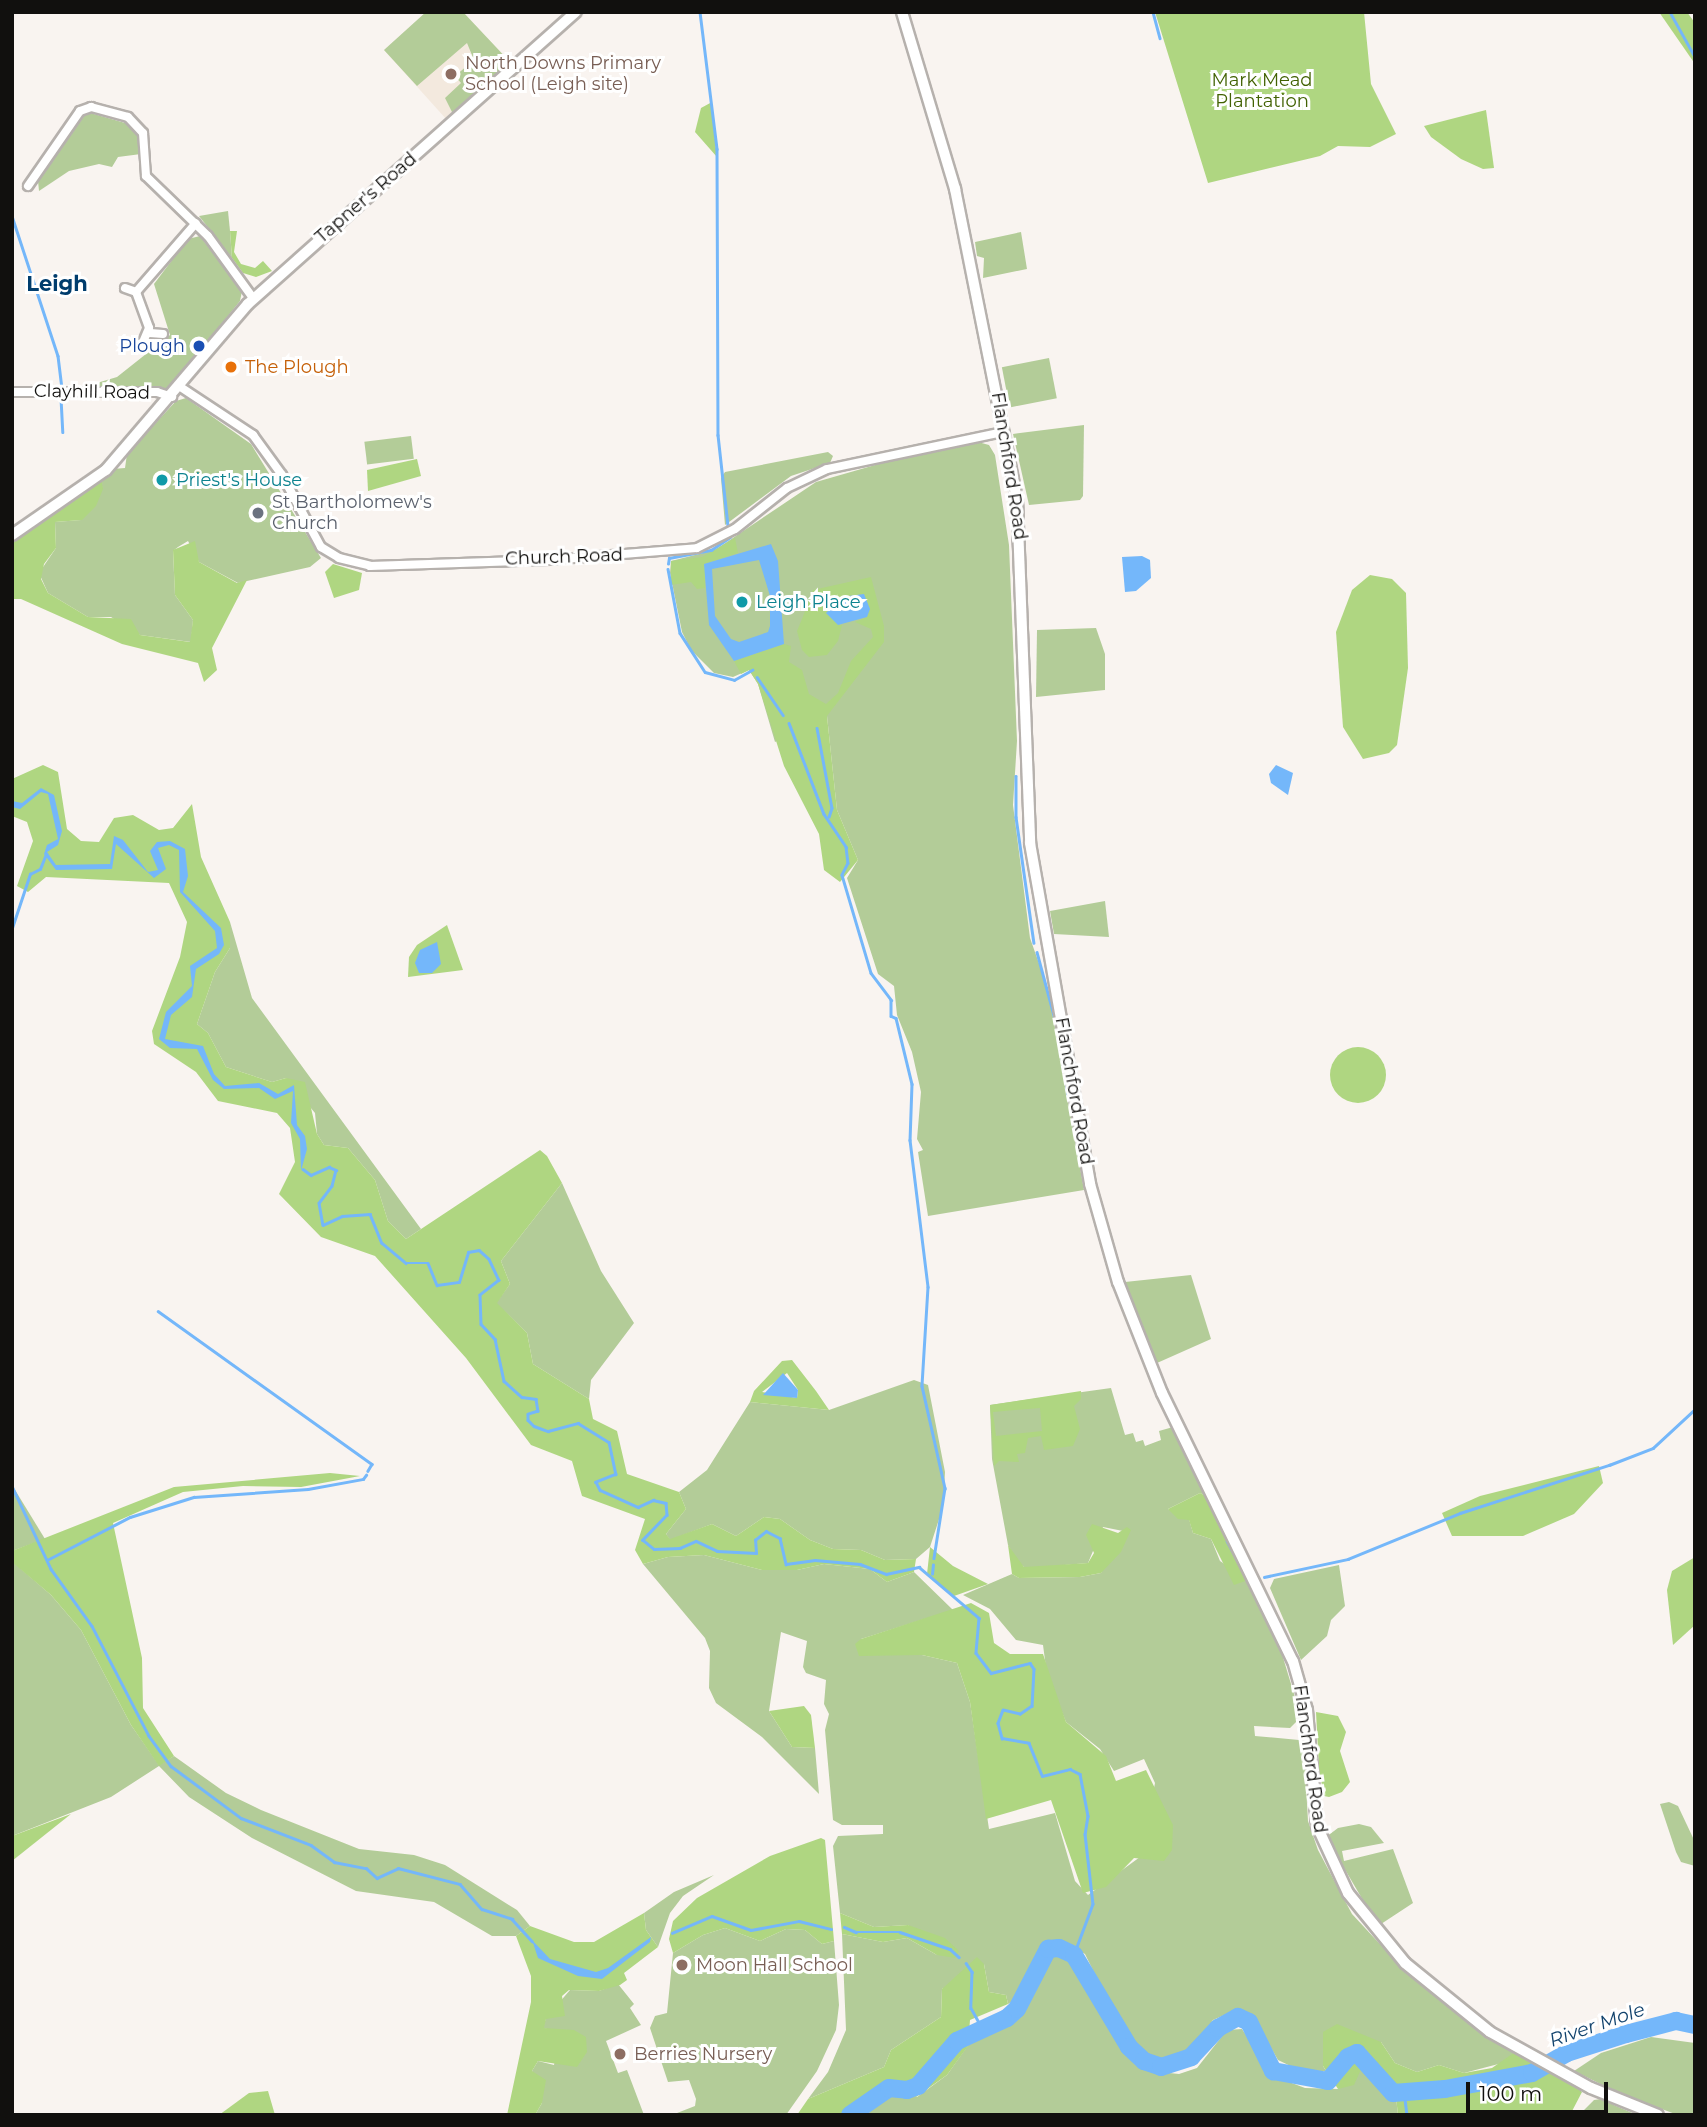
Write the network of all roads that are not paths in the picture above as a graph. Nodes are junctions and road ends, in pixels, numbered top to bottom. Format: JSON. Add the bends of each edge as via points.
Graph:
{"nodes":[{"id":1,"x":576,"y":12,"type":"edge"},
{"id":2,"x":902,"y":12,"type":"edge"},
{"id":3,"x":28,"y":186,"type":"dead end"},
{"id":4,"x":196,"y":223,"type":"junction"},
{"id":5,"x":125,"y":288,"type":"dead end"},
{"id":6,"x":136,"y":292,"type":"junction"},
{"id":7,"x":253,"y":298,"type":"junction"},
{"id":8,"x":150,"y":333,"type":"junction"},
{"id":9,"x":163,"y":334,"type":"dead end"},
{"id":10,"x":141,"y":347,"type":"dead end"},
{"id":11,"x":180,"y":386,"type":"junction"},
{"id":12,"x":12,"y":392,"type":"edge"},
{"id":13,"x":172,"y":397,"type":"junction"},
{"id":14,"x":1003,"y":432,"type":"junction"},
{"id":15,"x":12,"y":535,"type":"edge"},
{"id":16,"x":1658,"y":2115,"type":"edge"}],
"edges":[{"from":1,"to":7,"type":"street","name":"Tapner's Road"},
{"from":2,"to":14,"type":"street","name":"Flanchford Road","via":[[955,189]]},
{"from":3,"to":4,"type":"street","via":[[80,111],[91,107],[139,124],[146,176]]},
{"from":4,"to":6,"type":"street"},
{"from":4,"to":7,"type":"street"},
{"from":5,"to":6,"type":"street"},
{"from":6,"to":8,"type":"street"},
{"from":7,"to":11,"type":"street","name":"Tapner's Road"},
{"from":8,"to":9,"type":"street"},
{"from":8,"to":10,"type":"street"},
{"from":11,"to":13,"type":"street","name":"Tapner's Road"},
{"from":11,"to":14,"type":"street","name":"Church Road","via":[[253,435],[282,475],[321,547],[339,558],[370,566],[549,560],[697,548],[735,529],[787,488],[827,469]]},
{"from":12,"to":13,"type":"street","name":"Clayhill Road","via":[[157,392]]},
{"from":13,"to":15,"type":"street","name":"Tapner's Road","via":[[106,470]]},
{"from":14,"to":16,"type":"street","name":"Flanchford Road","via":[[1021,537],[1030,843],[1090,1184],[1114,1270],[1162,1393],[1293,1661],[1307,1710],[1317,1826],[1333,1866],[1360,1911],[1405,1963],[1490,2032]]}]}
